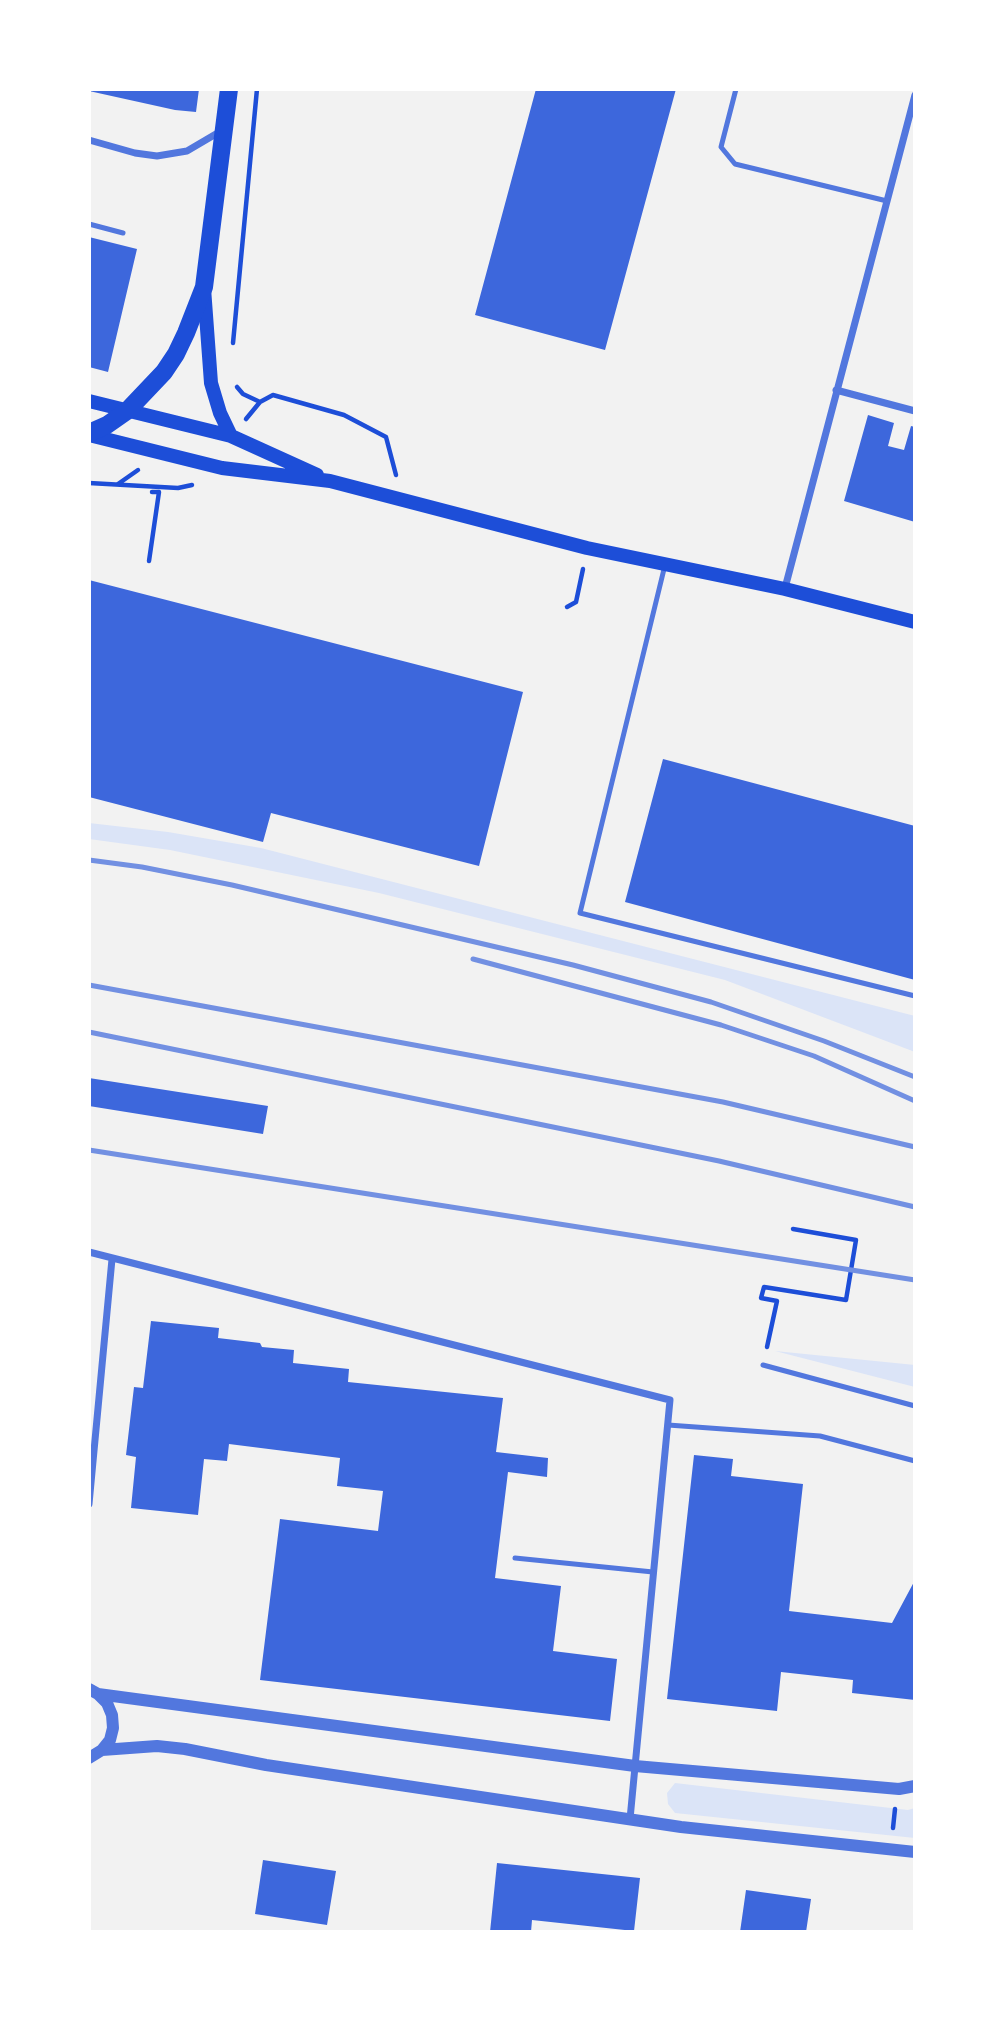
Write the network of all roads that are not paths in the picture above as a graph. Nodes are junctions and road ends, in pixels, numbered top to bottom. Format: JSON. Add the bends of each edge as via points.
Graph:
{"nodes":[{"id":1,"x":229,"y":89,"type":"edge"},
{"id":2,"x":736,"y":89,"type":"edge"},
{"id":3,"x":915,"y":95,"type":"edge"},
{"id":4,"x":224,"y":129,"type":"junction"},
{"id":5,"x":904,"y":136,"type":"junction"},
{"id":6,"x":915,"y":139,"type":"edge"},
{"id":7,"x":89,"y":140,"type":"edge"},
{"id":8,"x":887,"y":201,"type":"junction"},
{"id":9,"x":89,"y":224,"type":"edge"},
{"id":10,"x":123,"y":233,"type":"dead end"},
{"id":11,"x":204,"y":287,"type":"junction"},
{"id":12,"x":836,"y":390,"type":"junction"},
{"id":13,"x":89,"y":401,"type":"edge"},
{"id":14,"x":127,"y":411,"type":"junction"},
{"id":15,"x":915,"y":411,"type":"edge"},
{"id":16,"x":89,"y":434,"type":"edge"},
{"id":17,"x":231,"y":436,"type":"junction"},
{"id":18,"x":330,"y":481,"type":"junction"},
{"id":19,"x":665,"y":565,"type":"junction"},
{"id":20,"x":785,"y":589,"type":"junction"},
{"id":21,"x":915,"y":622,"type":"edge"},
{"id":22,"x":915,"y":996,"type":"edge"},
{"id":23,"x":89,"y":1252,"type":"edge"},
{"id":24,"x":112,"y":1258,"type":"junction"},
{"id":25,"x":763,"y":1365,"type":"road end"},
{"id":26,"x":915,"y":1406,"type":"edge"},
{"id":27,"x":668,"y":1425,"type":"junction"},
{"id":28,"x":915,"y":1461,"type":"edge"},
{"id":29,"x":89,"y":1504,"type":"edge"},
{"id":30,"x":515,"y":1558,"type":"dead end"},
{"id":31,"x":653,"y":1572,"type":"junction"},
{"id":32,"x":94,"y":1692,"type":"edge"},
{"id":33,"x":94,"y":1757,"type":"edge"},
{"id":34,"x":635,"y":1766,"type":"junction"},
{"id":35,"x":915,"y":1786,"type":"edge"},
{"id":36,"x":629,"y":1819,"type":"junction"},
{"id":37,"x":915,"y":1852,"type":"edge"}],
"edges":[{"from":1,"to":4,"type":"main road"},
{"from":2,"to":8,"type":"lane","via":[[721,147],[735,164]]},
{"from":3,"to":5,"type":"street"},
{"from":4,"to":7,"type":"street","via":[[187,151],[157,156]]},
{"from":4,"to":11,"type":"main road"},
{"from":5,"to":6,"type":"street"},
{"from":5,"to":8,"type":"street"},
{"from":8,"to":12,"type":"street"},
{"from":9,"to":10,"type":"lane"},
{"from":11,"to":14,"type":"main road","via":[[176,354]]},
{"from":11,"to":17,"type":"main road","via":[[211,383]]},
{"from":12,"to":15,"type":"street"},
{"from":12,"to":20,"type":"street"},
{"from":13,"to":14,"type":"main road"},
{"from":14,"to":16,"type":"main road"},
{"from":14,"to":17,"type":"main road"},
{"from":16,"to":18,"type":"main road","via":[[222,468]]},
{"from":17,"to":18,"type":"main road"},
{"from":18,"to":19,"type":"main road"},
{"from":19,"to":20,"type":"main road"},
{"from":19,"to":22,"type":"lane","via":[[580,914]]},
{"from":20,"to":21,"type":"main road"},
{"from":23,"to":24,"type":"street"},
{"from":24,"to":27,"type":"street","via":[[670,1400]]},
{"from":24,"to":29,"type":"street"},
{"from":25,"to":26,"type":"lane"},
{"from":27,"to":28,"type":"lane","via":[[820,1436]]},
{"from":27,"to":31,"type":"street"},
{"from":30,"to":31,"type":"lane"},
{"from":31,"to":34,"type":"street"},
{"from":32,"to":33,"type":"street","via":[[107,1703],[113,1728],[110,1740]]},
{"from":32,"to":34,"type":"street"},
{"from":33,"to":36,"type":"street","via":[[157,1746],[185,1749]]},
{"from":34,"to":35,"type":"street","via":[[899,1789]]},
{"from":34,"to":36,"type":"street"},
{"from":36,"to":37,"type":"street"}]}
